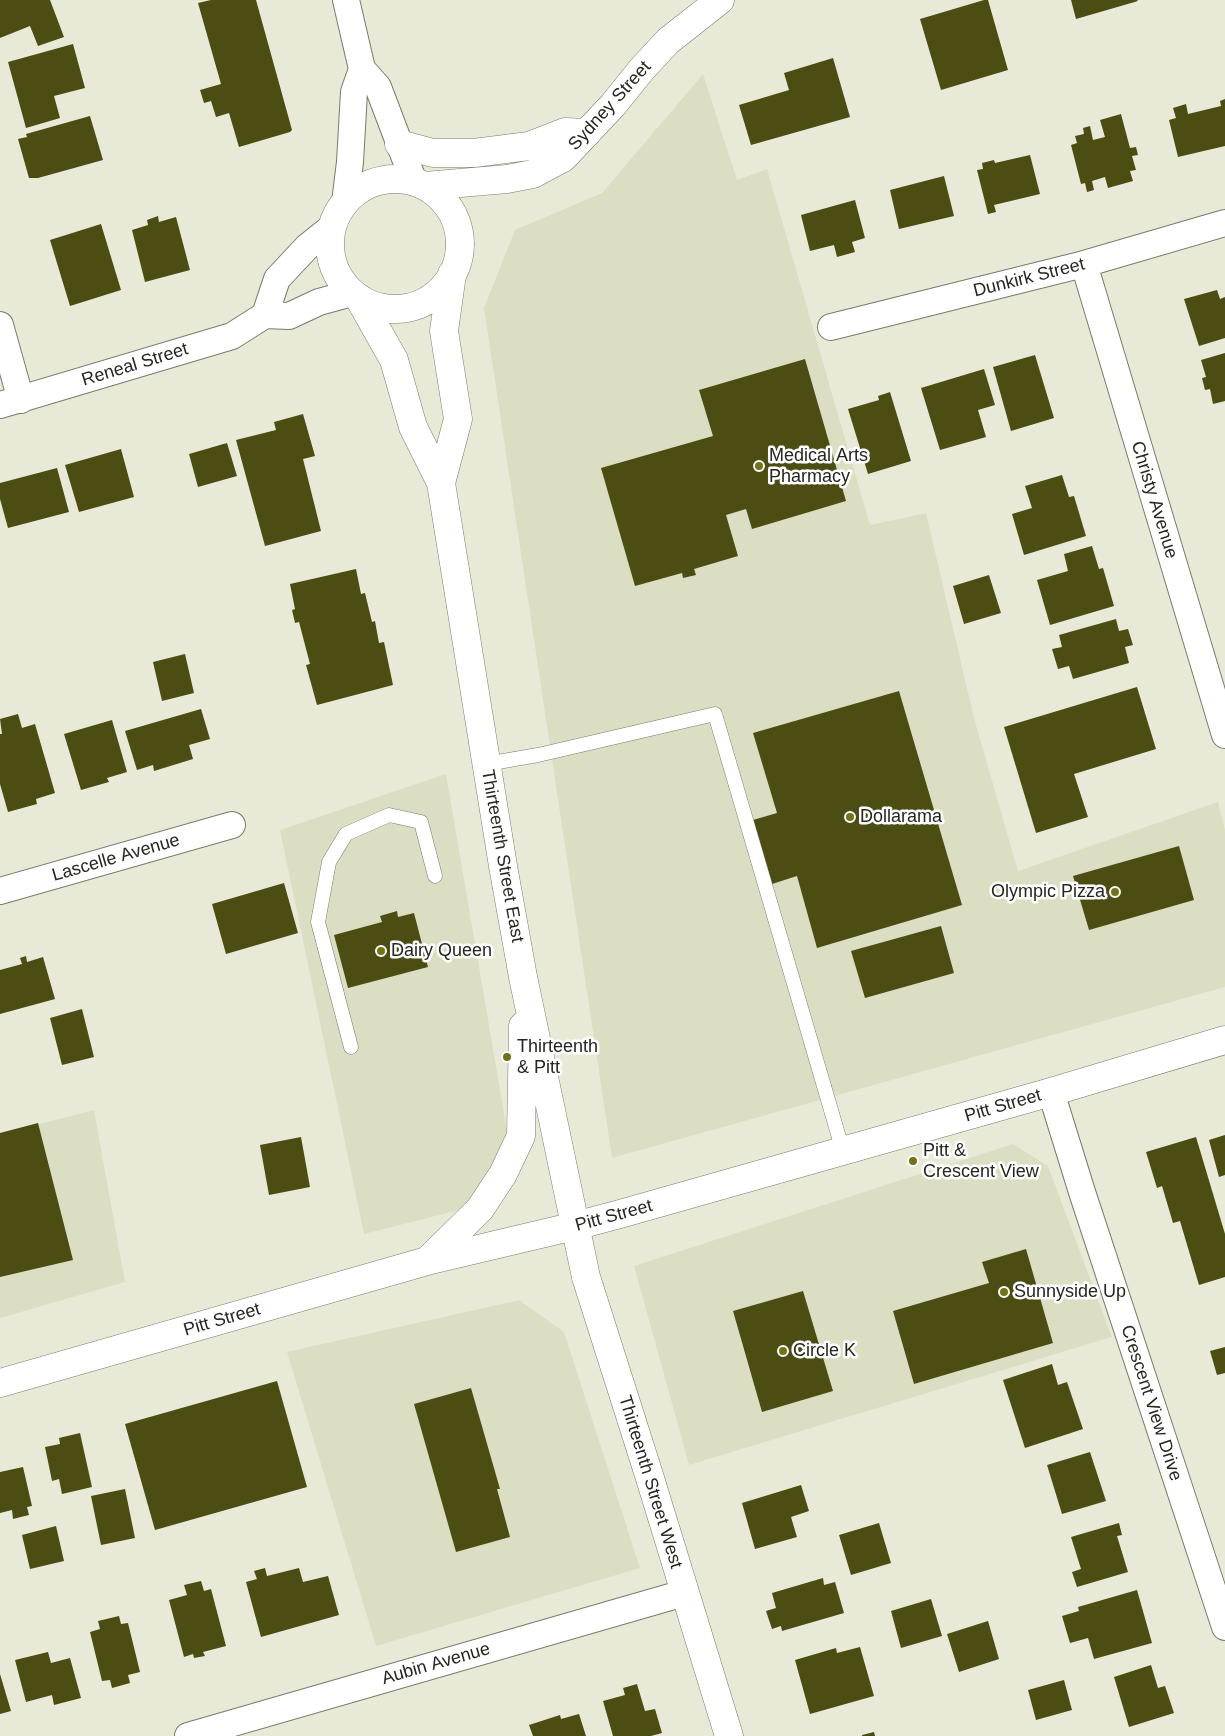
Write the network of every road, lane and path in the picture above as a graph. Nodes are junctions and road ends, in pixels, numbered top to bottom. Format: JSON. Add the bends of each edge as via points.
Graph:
{"nodes":[{"id":1,"x":346,"y":0,"type":"edge"},
{"id":2,"x":720,"y":0,"type":"edge"},
{"id":3,"x":362,"y":69,"type":"junction"},
{"id":4,"x":587,"y":133,"type":"junction"},
{"id":5,"x":399,"y":144,"type":"junction"},
{"id":6,"x":419,"y":184,"type":"junction"},
{"id":7,"x":345,"y":203,"type":"junction"},
{"id":8,"x":1225,"y":223,"type":"edge"},
{"id":9,"x":332,"y":227,"type":"junction"},
{"id":10,"x":1084,"y":264,"type":"junction"},
{"id":11,"x":452,"y":274,"type":"junction"},
{"id":12,"x":355,"y":296,"type":"junction"},
{"id":13,"x":265,"y":315,"type":"junction"},
{"id":14,"x":0,"y":325,"type":"edge"},
{"id":15,"x":831,"y":327,"type":"dead end"},
{"id":16,"x":10,"y":402,"type":"edge"},
{"id":17,"x":441,"y":483,"type":"junction"},
{"id":18,"x":1225,"y":735,"type":"edge"},
{"id":19,"x":486,"y":764,"type":"junction"},
{"id":20,"x":232,"y":825,"type":"dead end"},
{"id":21,"x":435,"y":876,"type":"dead end"},
{"id":22,"x":0,"y":891,"type":"edge"},
{"id":23,"x":524,"y":977,"type":"junction"},
{"id":24,"x":1225,"y":1040,"type":"edge"},
{"id":25,"x":351,"y":1047,"type":"dead end"},
{"id":26,"x":1051,"y":1092,"type":"junction"},
{"id":27,"x":843,"y":1151,"type":"junction"},
{"id":28,"x":576,"y":1226,"type":"junction"},
{"id":29,"x":427,"y":1262,"type":"junction"},
{"id":30,"x":0,"y":1383,"type":"edge"},
{"id":31,"x":684,"y":1593,"type":"junction"},
{"id":32,"x":1225,"y":1627,"type":"edge"},
{"id":33,"x":188,"y":1736,"type":"edge"},
{"id":34,"x":729,"y":1736,"type":"edge"}],
"edges":[{"from":1,"to":3,"type":"street"},
{"from":2,"to":4,"type":"street","name":"Sydney Street","via":[[668,41]]},
{"from":3,"to":5,"type":"street","via":[[378,87]]},
{"from":3,"to":7,"type":"street","via":[[354,92]]},
{"from":4,"to":5,"type":"street","via":[[565,132],[529,146],[474,152],[433,153]]},
{"from":4,"to":6,"type":"street","name":"Sydney Street","via":[[563,158],[533,174],[507,179]]},
{"from":5,"to":6,"type":"street"},
{"from":6,"to":7,"type":"street","via":[[392,179],[379,181],[366,186]]},
{"from":6,"to":11,"type":"street","via":[[441,198],[455,221],[460,248]]},
{"from":7,"to":9,"type":"street"},
{"from":8,"to":10,"type":"street","name":"Dunkirk Street"},
{"from":9,"to":12,"type":"street","via":[[330,254],[334,267]]},
{"from":9,"to":13,"type":"street","via":[[307,247],[277,279]]},
{"from":10,"to":15,"type":"street","name":"Dunkirk Street"},
{"from":10,"to":18,"type":"street","name":"Christy Avenue"},
{"from":11,"to":12,"type":"street","via":[[435,295],[411,307],[384,308]]},
{"from":11,"to":17,"type":"street","name":"Thirteenth Street East","via":[[444,331],[458,419]]},
{"from":12,"to":13,"type":"street","via":[[319,302],[289,316]]},
{"from":12,"to":17,"type":"street","name":"Thirteenth Street East","via":[[394,360],[413,426]]},
{"from":13,"to":16,"type":"street","name":"Reneal Street","via":[[232,336]]},
{"from":14,"to":16,"type":"street"},
{"from":17,"to":19,"type":"street","name":"Thirteenth Street East"},
{"from":19,"to":23,"type":"street","name":"Thirteenth Street East"},
{"from":19,"to":27,"type":"lane","via":[[715,714]]},
{"from":20,"to":22,"type":"street","name":"Lascelle Avenue"},
{"from":21,"to":25,"type":"lane","via":[[421,822],[389,815],[346,834],[329,862],[318,922]]},
{"from":23,"to":28,"type":"street","name":"Thirteenth Street East"},
{"from":23,"to":29,"type":"street","via":[[521,1136],[480,1209]]},
{"from":24,"to":26,"type":"street","name":"Pitt Street"},
{"from":26,"to":27,"type":"street","name":"Pitt Street"},
{"from":26,"to":32,"type":"street","name":"Crescent View Drive"},
{"from":27,"to":28,"type":"street","name":"Pitt Street"},
{"from":28,"to":29,"type":"street","name":"Pitt Street"},
{"from":28,"to":31,"type":"street","name":"Thirteenth Street West","via":[[593,1299]]},
{"from":29,"to":30,"type":"street","name":"Pitt Street"},
{"from":31,"to":33,"type":"street","name":"Aubin Avenue"},
{"from":31,"to":34,"type":"street","name":"Thirteenth Street West"}]}
